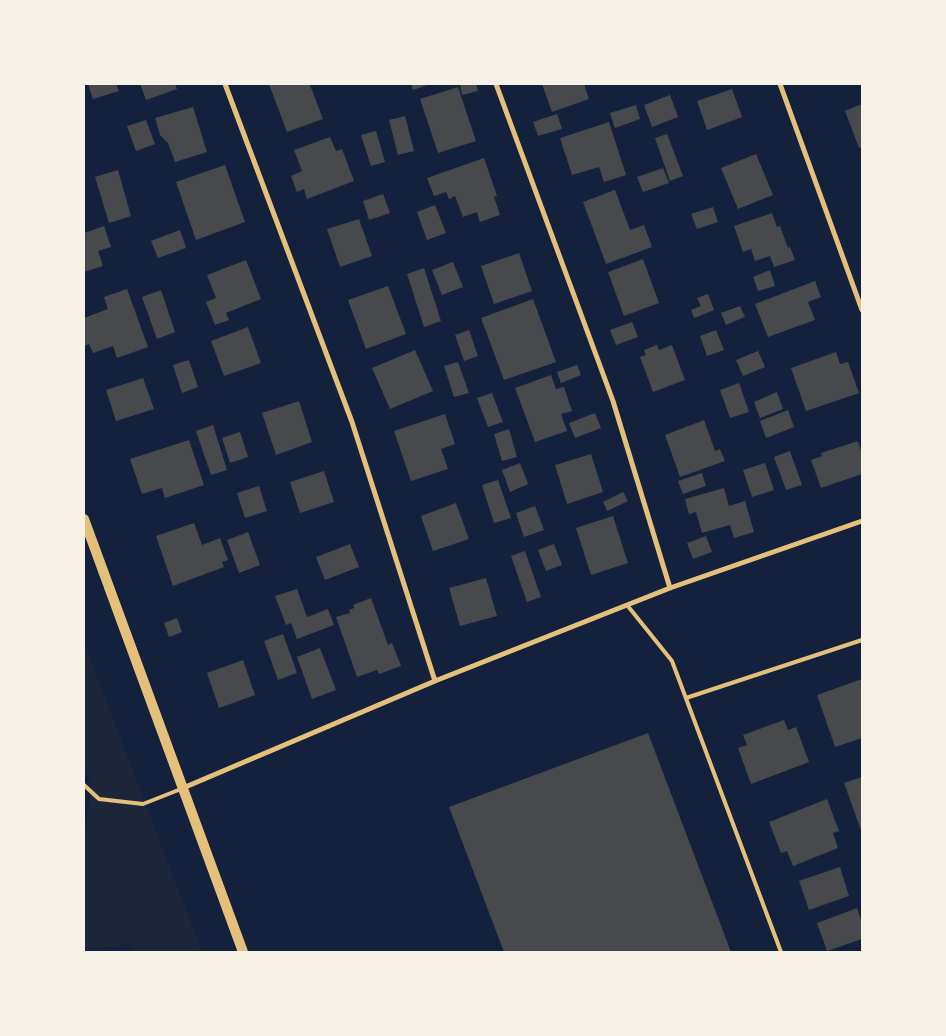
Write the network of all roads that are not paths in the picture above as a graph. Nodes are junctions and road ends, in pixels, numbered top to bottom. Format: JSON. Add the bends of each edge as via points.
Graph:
{"nodes":[{"id":1,"x":225,"y":84,"type":"edge"},
{"id":2,"x":496,"y":84,"type":"edge"},
{"id":3,"x":780,"y":84,"type":"edge"},
{"id":4,"x":862,"y":310,"type":"edge"},
{"id":5,"x":84,"y":519,"type":"edge"},
{"id":6,"x":862,"y":521,"type":"edge"},
{"id":7,"x":670,"y":588,"type":"junction"},
{"id":8,"x":627,"y":605,"type":"junction"},
{"id":9,"x":862,"y":640,"type":"edge"},
{"id":10,"x":435,"y":681,"type":"junction"},
{"id":11,"x":686,"y":698,"type":"junction"},
{"id":12,"x":84,"y":785,"type":"edge"},
{"id":13,"x":182,"y":788,"type":"junction"},
{"id":14,"x":243,"y":952,"type":"edge"},
{"id":15,"x":781,"y":952,"type":"edge"}],
"edges":[{"from":1,"to":10,"type":"street","via":[[352,422]]},
{"from":2,"to":7,"type":"street","via":[[613,401]]},
{"from":3,"to":4,"type":"street"},
{"from":5,"to":13,"type":"main road"},
{"from":6,"to":7,"type":"street"},
{"from":7,"to":8,"type":"street"},
{"from":8,"to":10,"type":"street"},
{"from":8,"to":11,"type":"lane","via":[[672,661]]},
{"from":9,"to":11,"type":"lane"},
{"from":10,"to":13,"type":"street"},
{"from":11,"to":15,"type":"lane"},
{"from":12,"to":13,"type":"lane","via":[[99,799],[143,804]]},
{"from":13,"to":14,"type":"main road"}]}
